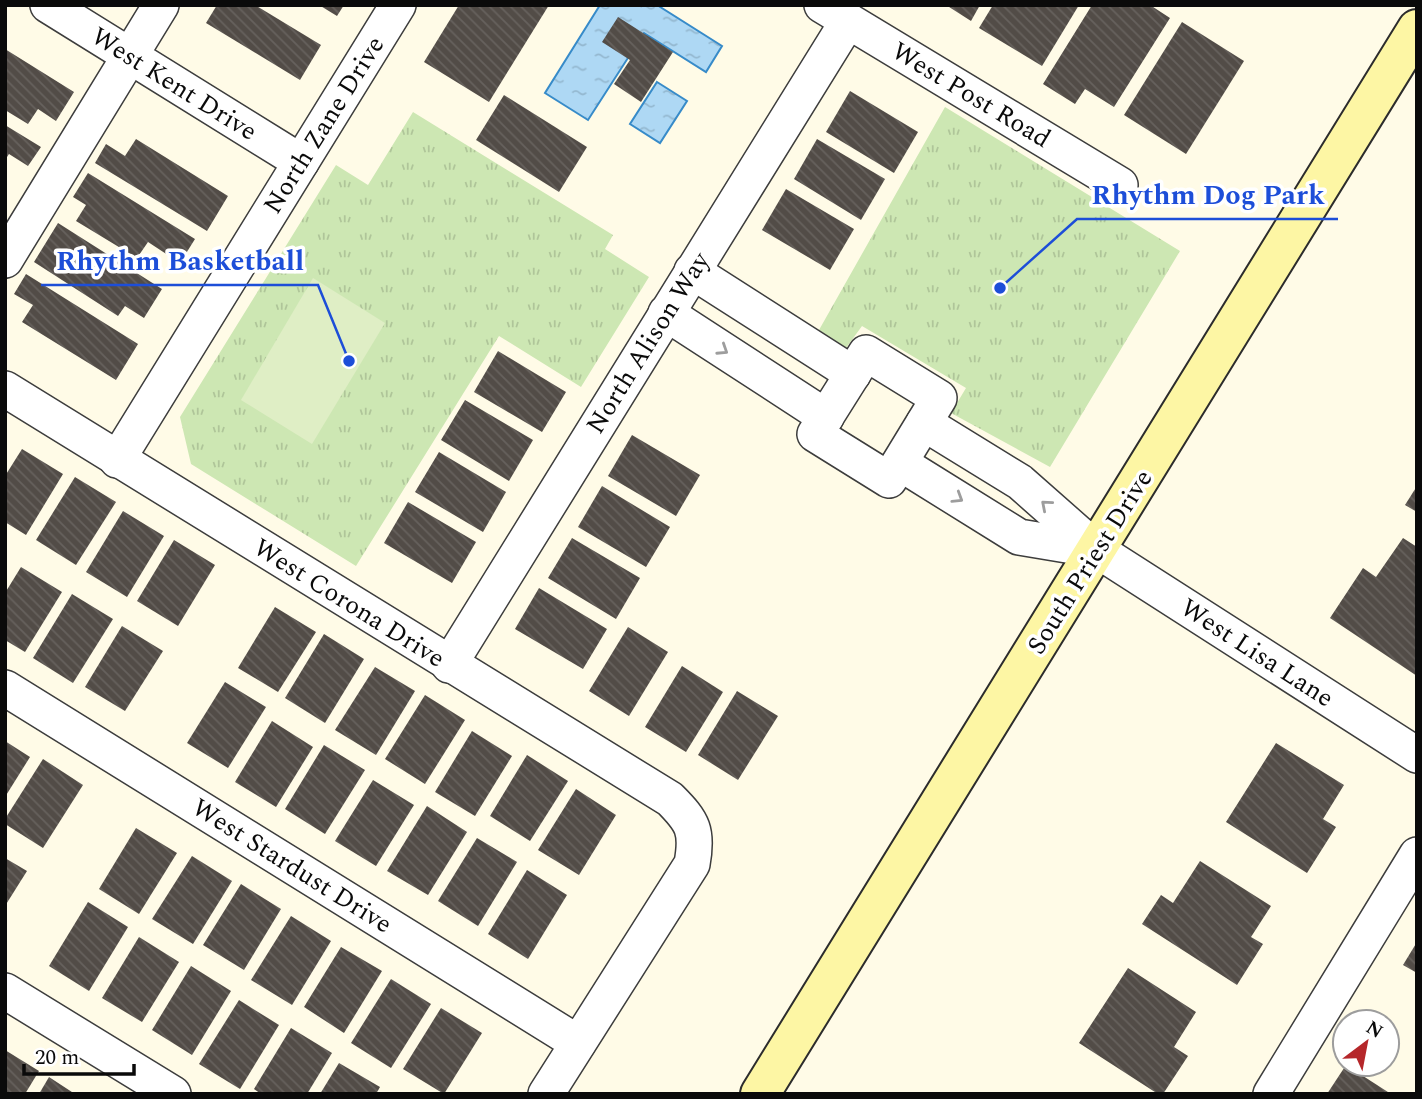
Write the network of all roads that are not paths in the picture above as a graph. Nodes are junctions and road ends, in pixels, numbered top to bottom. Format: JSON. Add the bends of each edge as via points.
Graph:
{"nodes":[{"id":1,"x":48,"y":5,"type":"edge"},
{"id":2,"x":161,"y":5,"type":"edge"},
{"id":3,"x":398,"y":5,"type":"edge"},
{"id":4,"x":835,"y":13,"type":"edge"},
{"id":5,"x":1417,"y":29,"type":"edge"},
{"id":6,"x":130,"y":56,"type":"junction"},
{"id":7,"x":301,"y":162,"type":"junction"},
{"id":8,"x":1121,"y":185,"type":"dead end"},
{"id":9,"x":5,"y":260,"type":"edge"},
{"id":10,"x":692,"y":271,"type":"junction"},
{"id":11,"x":666,"y":313,"type":"junction"},
{"id":12,"x":853,"y":374,"type":"junction"},
{"id":13,"x":5,"y":389,"type":"edge"},
{"id":14,"x":826,"y":417,"type":"junction"},
{"id":15,"x":924,"y":424,"type":"junction"},
{"id":16,"x":117,"y":460,"type":"junction"},
{"id":17,"x":900,"y":463,"type":"junction"},
{"id":18,"x":1097,"y":550,"type":"junction"},
{"id":19,"x":449,"y":665,"type":"junction"},
{"id":20,"x":5,"y":688,"type":"edge"},
{"id":21,"x":1417,"y":755,"type":"edge"},
{"id":22,"x":1417,"y":855,"type":"edge"},
{"id":23,"x":5,"y":991,"type":"edge"},
{"id":24,"x":578,"y":1043,"type":"junction"},
{"id":25,"x":173,"y":1094,"type":"edge"},
{"id":26,"x":546,"y":1094,"type":"edge"},
{"id":27,"x":760,"y":1094,"type":"edge"},
{"id":28,"x":1271,"y":1094,"type":"edge"}],
"edges":[{"from":1,"to":6,"type":"street","name":"West Kent Drive"},
{"from":2,"to":6,"type":"street"},
{"from":3,"to":7,"type":"street","name":"North Zane Drive"},
{"from":4,"to":8,"type":"street","name":"West Post Road"},
{"from":4,"to":10,"type":"street","name":"North Alison Way"},
{"from":5,"to":18,"type":"main road","name":"South Priest Drive"},
{"from":6,"to":7,"type":"street","name":"West Kent Drive"},
{"from":6,"to":9,"type":"street"},
{"from":7,"to":16,"type":"street","name":"North Zane Drive"},
{"from":10,"to":11,"type":"street","name":"North Alison Way"},
{"from":10,"to":12,"type":"street"},
{"from":11,"to":14,"type":"street","one_way":true},
{"from":11,"to":19,"type":"street","name":"North Alison Way"},
{"from":12,"to":14,"type":"street"},
{"from":12,"to":15,"type":"street","via":[[866,353],[939,398]]},
{"from":13,"to":16,"type":"street","name":"West Corona Drive"},
{"from":14,"to":17,"type":"street","via":[[816,434],[889,480]]},
{"from":15,"to":17,"type":"street"},
{"from":18,"to":15,"type":"street","one_way":true,"via":[[1020,482]]},
{"from":16,"to":19,"type":"street","name":"West Corona Drive"},
{"from":17,"to":18,"type":"street","one_way":true,"via":[[1019,537]]},
{"from":18,"to":21,"type":"street","name":"West Lisa Lane"},
{"from":18,"to":27,"type":"main road","name":"South Priest Drive"},
{"from":19,"to":24,"type":"street","name":"West Corona Drive","via":[[670,799],[690,820],[696,843],[692,864]]},
{"from":20,"to":24,"type":"street","name":"West Stardust Drive"},
{"from":22,"to":28,"type":"street"},
{"from":23,"to":25,"type":"street"},
{"from":24,"to":26,"type":"street"}]}
